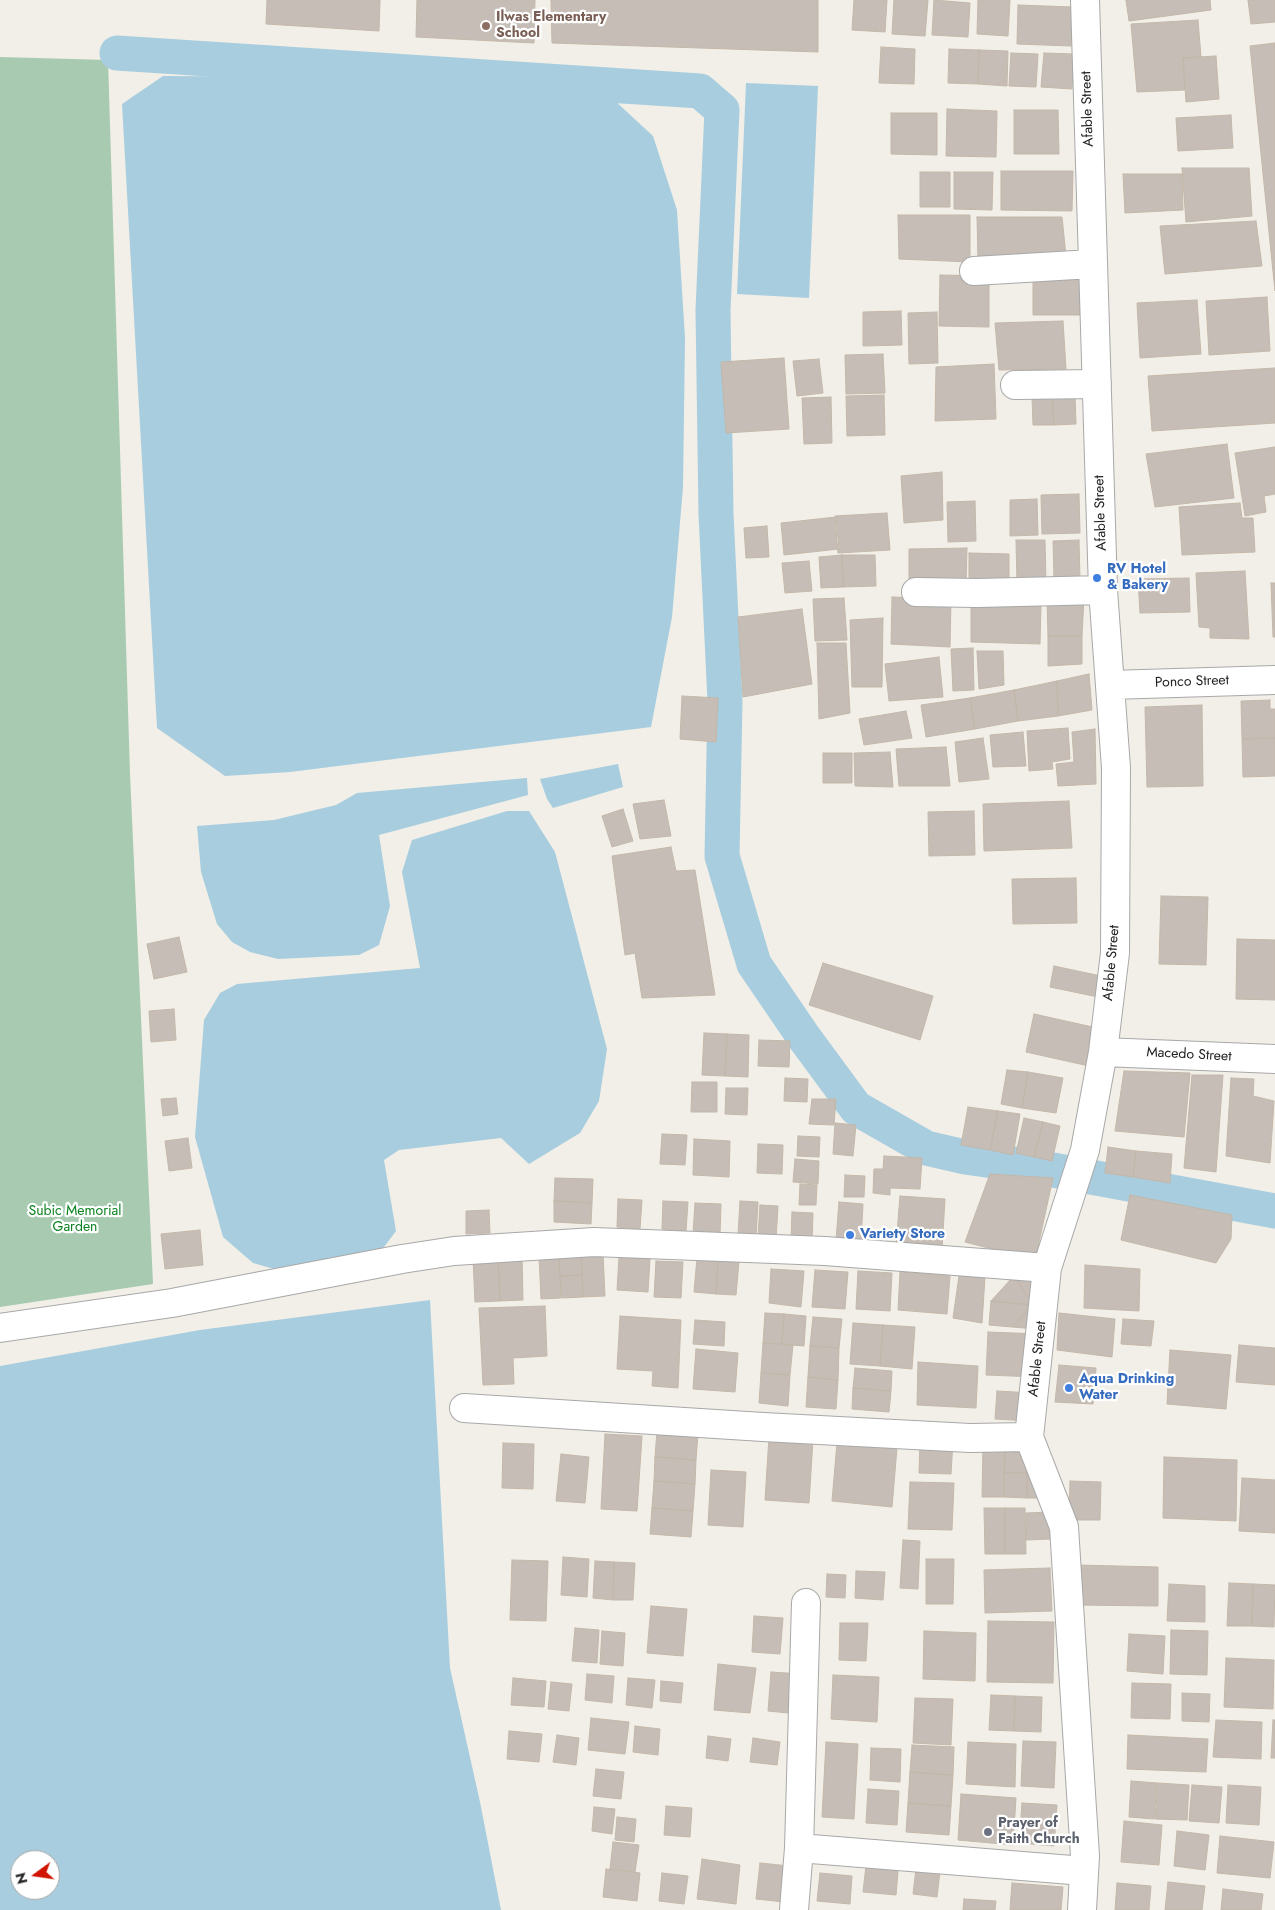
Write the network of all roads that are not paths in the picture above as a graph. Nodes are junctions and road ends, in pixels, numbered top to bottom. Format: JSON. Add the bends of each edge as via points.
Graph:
{"nodes":[{"id":1,"x":1085,"y":0,"type":"edge"},
{"id":2,"x":1092,"y":264,"type":"junction"},
{"id":3,"x":974,"y":271,"type":"dead end"},
{"id":4,"x":1016,"y":384,"type":"dead end"},
{"id":5,"x":1097,"y":384,"type":"junction"},
{"id":6,"x":1103,"y":590,"type":"junction"},
{"id":7,"x":916,"y":592,"type":"dead end"},
{"id":8,"x":1275,"y":680,"type":"edge"},
{"id":9,"x":1110,"y":685,"type":"junction"},
{"id":10,"x":1103,"y":1052,"type":"junction"},
{"id":11,"x":1275,"y":1059,"type":"edge"},
{"id":12,"x":1047,"y":1268,"type":"junction"},
{"id":13,"x":0,"y":1328,"type":"edge"},
{"id":14,"x":464,"y":1408,"type":"dead end"},
{"id":15,"x":1029,"y":1437,"type":"junction"},
{"id":16,"x":806,"y":1603,"type":"dead end"},
{"id":17,"x":799,"y":1848,"type":"junction"},
{"id":18,"x":1084,"y":1871,"type":"junction"},
{"id":19,"x":794,"y":1910,"type":"edge"},
{"id":20,"x":1082,"y":1910,"type":"edge"}],
"edges":[{"from":1,"to":2,"type":"street","name":"Afable Street"},
{"from":2,"to":3,"type":"street"},
{"from":2,"to":5,"type":"street","name":"Afable Street"},
{"from":4,"to":5,"type":"street"},
{"from":5,"to":6,"type":"street","name":"Afable Street"},
{"from":6,"to":7,"type":"street"},
{"from":6,"to":9,"type":"street","name":"Afable Street"},
{"from":8,"to":9,"type":"street","name":"Ponco Street"},
{"from":9,"to":10,"type":"street","name":"Afable Street","via":[[1116,768],[1116,921]]},
{"from":10,"to":11,"type":"street","name":"Macedo Street"},
{"from":10,"to":12,"type":"street","name":"Afable Street","via":[[1085,1150]]},
{"from":12,"to":13,"type":"street","via":[[825,1251],[584,1243],[402,1259],[172,1303]]},
{"from":12,"to":15,"type":"street","name":"Afable Street"},
{"from":14,"to":15,"type":"street","via":[[773,1428],[970,1438]]},
{"from":15,"to":18,"type":"street","name":"Afable Street","via":[[1064,1527],[1081,1772]]},
{"from":16,"to":17,"type":"street"},
{"from":17,"to":18,"type":"street"},
{"from":17,"to":19,"type":"street"},
{"from":18,"to":20,"type":"street","name":"Afable Street"}]}
